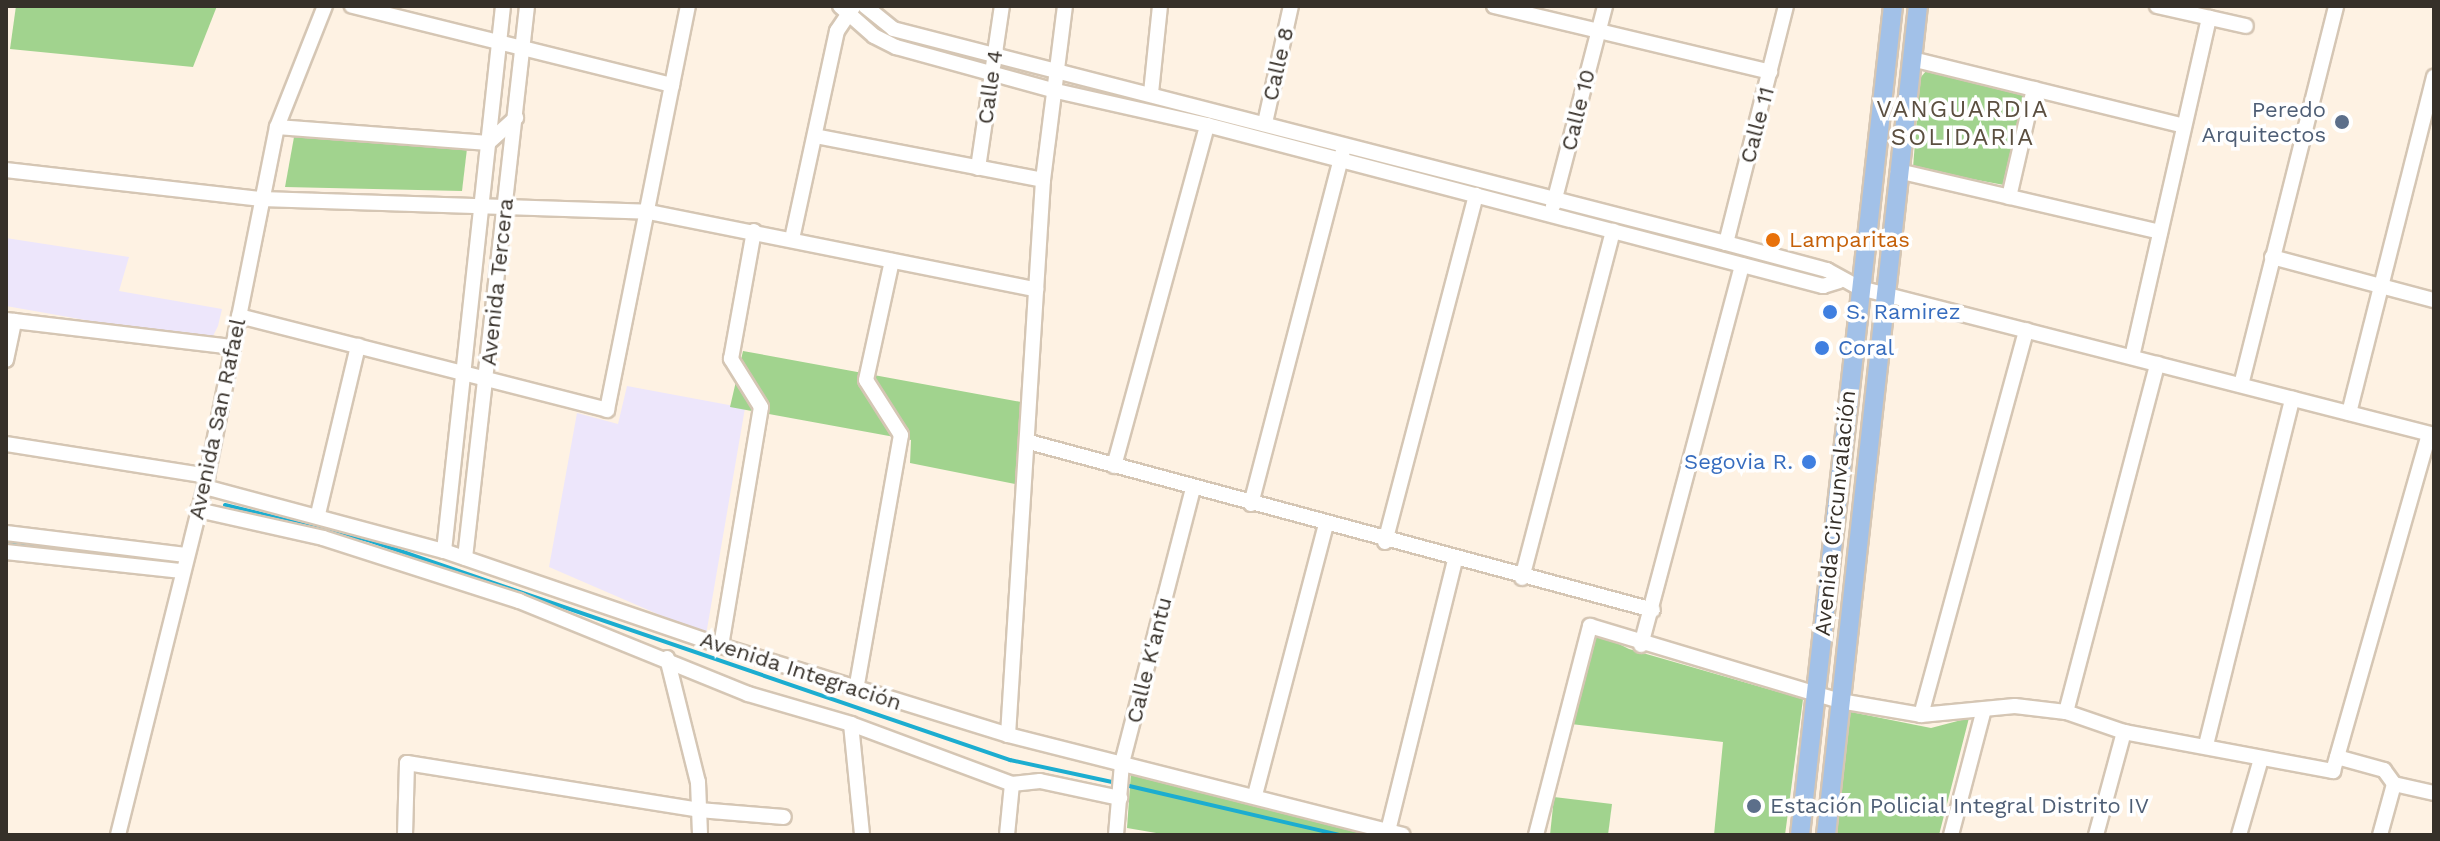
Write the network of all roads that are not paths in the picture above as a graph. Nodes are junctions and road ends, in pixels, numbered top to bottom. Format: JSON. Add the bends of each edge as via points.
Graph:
{"nodes":[{"id":1,"x":325,"y":6,"type":"edge"},
{"id":2,"x":352,"y":6,"type":"edge"},
{"id":3,"x":503,"y":6,"type":"edge"},
{"id":4,"x":527,"y":6,"type":"edge"},
{"id":5,"x":688,"y":6,"type":"edge"},
{"id":6,"x":865,"y":6,"type":"edge"},
{"id":7,"x":1002,"y":6,"type":"edge"},
{"id":8,"x":1065,"y":6,"type":"edge"},
{"id":9,"x":1160,"y":6,"type":"edge"},
{"id":10,"x":1291,"y":6,"type":"edge"},
{"id":11,"x":1494,"y":6,"type":"edge"},
{"id":12,"x":1605,"y":6,"type":"edge"},
{"id":13,"x":1786,"y":6,"type":"edge"},
{"id":14,"x":1893,"y":6,"type":"edge"},
{"id":15,"x":1918,"y":6,"type":"edge"},
{"id":16,"x":2157,"y":6,"type":"edge"},
{"id":17,"x":2336,"y":6,"type":"edge"},
{"id":18,"x":847,"y":9,"type":"edge"},
{"id":19,"x":2209,"y":18,"type":"junction"},
{"id":20,"x":2246,"y":26,"type":"dead end"},
{"id":21,"x":1599,"y":30,"type":"junction"},
{"id":22,"x":499,"y":42,"type":"junction"},
{"id":23,"x":522,"y":51,"type":"junction"},
{"id":24,"x":995,"y":55,"type":"junction"},
{"id":25,"x":1912,"y":59,"type":"junction"},
{"id":26,"x":1058,"y":71,"type":"junction"},
{"id":27,"x":1770,"y":72,"type":"junction"},
{"id":28,"x":992,"y":73,"type":"junction"},
{"id":29,"x":2434,"y":77,"type":"edge"},
{"id":30,"x":672,"y":85,"type":"junction"},
{"id":31,"x":2034,"y":89,"type":"junction"},
{"id":32,"x":1052,"y":90,"type":"junction"},
{"id":33,"x":1151,"y":93,"type":"junction"},
{"id":34,"x":516,"y":118,"type":"junction"},
{"id":35,"x":1265,"y":123,"type":"junction"},
{"id":36,"x":1207,"y":125,"type":"junction"},
{"id":37,"x":2184,"y":126,"type":"junction"},
{"id":38,"x":277,"y":127,"type":"junction"},
{"id":39,"x":815,"y":136,"type":"junction"},
{"id":40,"x":488,"y":143,"type":"junction"},
{"id":41,"x":1346,"y":144,"type":"junction"},
{"id":42,"x":1341,"y":159,"type":"junction"},
{"id":43,"x":978,"y":168,"type":"junction"},
{"id":44,"x":6,"y":170,"type":"edge"},
{"id":45,"x":1898,"y":171,"type":"junction"},
{"id":46,"x":1043,"y":180,"type":"junction"},
{"id":47,"x":1476,"y":195,"type":"junction"},
{"id":48,"x":2009,"y":197,"type":"junction"},
{"id":49,"x":261,"y":199,"type":"junction"},
{"id":50,"x":481,"y":206,"type":"junction"},
{"id":51,"x":506,"y":207,"type":"junction"},
{"id":52,"x":1553,"y":207,"type":"junction"},
{"id":53,"x":649,"y":212,"type":"junction"},
{"id":54,"x":754,"y":231,"type":"junction"},
{"id":55,"x":1613,"y":231,"type":"junction"},
{"id":56,"x":2160,"y":232,"type":"junction"},
{"id":57,"x":792,"y":239,"type":"junction"},
{"id":58,"x":1726,"y":243,"type":"junction"},
{"id":59,"x":2272,"y":257,"type":"junction"},
{"id":60,"x":892,"y":261,"type":"junction"},
{"id":61,"x":1742,"y":265,"type":"junction"},
{"id":62,"x":1839,"y":281,"type":"junction"},
{"id":63,"x":2381,"y":285,"type":"junction"},
{"id":64,"x":1860,"y":288,"type":"junction"},
{"id":65,"x":1036,"y":289,"type":"junction"},
{"id":66,"x":1883,"y":292,"type":"junction"},
{"id":67,"x":2434,"y":300,"type":"edge"},
{"id":68,"x":239,"y":316,"type":"junction"},
{"id":69,"x":10,"y":320,"type":"edge"},
{"id":70,"x":2026,"y":330,"type":"junction"},
{"id":71,"x":358,"y":346,"type":"junction"},
{"id":72,"x":231,"y":347,"type":"junction"},
{"id":73,"x":2132,"y":357,"type":"junction"},
{"id":74,"x":6,"y":360,"type":"edge"},
{"id":75,"x":2157,"y":364,"type":"junction"},
{"id":76,"x":462,"y":372,"type":"junction"},
{"id":77,"x":487,"y":378,"type":"junction"},
{"id":78,"x":2241,"y":385,"type":"junction"},
{"id":79,"x":2292,"y":399,"type":"junction"},
{"id":80,"x":2349,"y":413,"type":"junction"},
{"id":81,"x":2432,"y":434,"type":"edge"},
{"id":82,"x":1029,"y":442,"type":"junction"},
{"id":83,"x":6,"y":444,"type":"edge"},
{"id":84,"x":1114,"y":466,"type":"junction"},
{"id":85,"x":206,"y":481,"type":"junction"},
{"id":86,"x":1193,"y":488,"type":"junction"},
{"id":87,"x":1251,"y":504,"type":"junction"},
{"id":88,"x":198,"y":510,"type":"junction"},
{"id":89,"x":318,"y":514,"type":"junction"},
{"id":90,"x":1326,"y":525,"type":"junction"},
{"id":91,"x":6,"y":533,"type":"edge"},
{"id":92,"x":1385,"y":542,"type":"junction"},
{"id":93,"x":444,"y":551,"type":"junction"},
{"id":94,"x":6,"y":552,"type":"edge"},
{"id":95,"x":186,"y":555,"type":"junction"},
{"id":96,"x":465,"y":558,"type":"junction"},
{"id":97,"x":1455,"y":560,"type":"junction"},
{"id":98,"x":182,"y":571,"type":"junction"},
{"id":99,"x":1522,"y":578,"type":"junction"},
{"id":100,"x":1653,"y":610,"type":"junction"},
{"id":101,"x":1641,"y":645,"type":"junction"},
{"id":102,"x":721,"y":646,"type":"junction"},
{"id":103,"x":667,"y":658,"type":"junction"},
{"id":104,"x":856,"y":690,"type":"junction"},
{"id":105,"x":1817,"y":695,"type":"junction"},
{"id":106,"x":1840,"y":701,"type":"junction"},
{"id":107,"x":1984,"y":709,"type":"junction"},
{"id":108,"x":2066,"y":712,"type":"junction"},
{"id":109,"x":1921,"y":715,"type":"junction"},
{"id":110,"x":851,"y":724,"type":"junction"},
{"id":111,"x":2124,"y":732,"type":"junction"},
{"id":112,"x":1008,"y":735,"type":"junction"},
{"id":113,"x":2206,"y":745,"type":"junction"},
{"id":114,"x":2337,"y":757,"type":"junction"},
{"id":115,"x":2261,"y":759,"type":"junction"},
{"id":116,"x":1121,"y":782,"type":"junction"},
{"id":117,"x":1012,"y":784,"type":"junction"},
{"id":118,"x":2394,"y":784,"type":"junction"},
{"id":119,"x":2434,"y":793,"type":"edge"},
{"id":120,"x":1255,"y":795,"type":"junction"},
{"id":121,"x":699,"y":810,"type":"junction"},
{"id":122,"x":784,"y":817,"type":"dead end"},
{"id":123,"x":1387,"y":833,"type":"edge"},
{"id":124,"x":118,"y":835,"type":"edge"},
{"id":125,"x":405,"y":835,"type":"edge"},
{"id":126,"x":700,"y":835,"type":"edge"},
{"id":127,"x":862,"y":835,"type":"edge"},
{"id":128,"x":1007,"y":835,"type":"edge"},
{"id":129,"x":1116,"y":835,"type":"edge"},
{"id":130,"x":1403,"y":835,"type":"edge"},
{"id":131,"x":1536,"y":835,"type":"edge"},
{"id":132,"x":1800,"y":835,"type":"edge"},
{"id":133,"x":1826,"y":835,"type":"edge"},
{"id":134,"x":1951,"y":835,"type":"edge"},
{"id":135,"x":2096,"y":835,"type":"edge"},
{"id":136,"x":2239,"y":835,"type":"edge"},
{"id":137,"x":2380,"y":835,"type":"edge"}],
"edges":[{"from":1,"to":38,"type":"street","name":"Avenida San Rafael"},
{"from":2,"to":22,"type":"street"},
{"from":3,"to":22,"type":"street","name":"Avenida Tercera"},
{"from":4,"to":23,"type":"street","name":"Avenida Tercera"},
{"from":5,"to":30,"type":"street"},
{"from":6,"to":24,"type":"street","via":[[893,29]]},
{"from":7,"to":24,"type":"street","name":"Calle 4"},
{"from":8,"to":26,"type":"street"},
{"from":9,"to":33,"type":"street"},
{"from":10,"to":35,"type":"street","name":"Calle 8"},
{"from":11,"to":21,"type":"street"},
{"from":12,"to":21,"type":"street","name":"Calle 10"},
{"from":13,"to":27,"type":"street","name":"Calle 11"},
{"from":14,"to":64,"type":"main road","name":"Avenida Circunvalación"},
{"from":15,"to":25,"type":"main road","name":"Avenida Circunvalación"},
{"from":16,"to":19,"type":"street"},
{"from":17,"to":59,"type":"street"},
{"from":18,"to":28,"type":"street","via":[[896,47]]},
{"from":18,"to":39,"type":"street","via":[[837,31]]},
{"from":19,"to":20,"type":"street"},
{"from":19,"to":37,"type":"street"},
{"from":21,"to":27,"type":"street"},
{"from":21,"to":52,"type":"street","name":"Calle 10"},
{"from":22,"to":23,"type":"street"},
{"from":22,"to":40,"type":"street","name":"Avenida Tercera"},
{"from":23,"to":30,"type":"street"},
{"from":23,"to":34,"type":"street","name":"Avenida Tercera"},
{"from":24,"to":26,"type":"street"},
{"from":24,"to":28,"type":"street","name":"Calle 4"},
{"from":25,"to":31,"type":"street"},
{"from":25,"to":45,"type":"main road","name":"Avenida Circunvalación"},
{"from":26,"to":32,"type":"street"},
{"from":26,"to":33,"type":"street"},
{"from":27,"to":58,"type":"street","name":"Calle 11"},
{"from":28,"to":32,"type":"street"},
{"from":28,"to":43,"type":"street","name":"Calle 4"},
{"from":29,"to":63,"type":"street"},
{"from":30,"to":53,"type":"street"},
{"from":31,"to":37,"type":"street"},
{"from":31,"to":48,"type":"street"},
{"from":32,"to":36,"type":"street"},
{"from":32,"to":46,"type":"street"},
{"from":33,"to":35,"type":"street"},
{"from":34,"to":40,"type":"street"},
{"from":34,"to":51,"type":"street","name":"Avenida Tercera"},
{"from":35,"to":41,"type":"street"},
{"from":36,"to":42,"type":"street"},
{"from":36,"to":84,"type":"street"},
{"from":37,"to":56,"type":"street"},
{"from":38,"to":40,"type":"street"},
{"from":38,"to":49,"type":"street","name":"Avenida San Rafael"},
{"from":39,"to":43,"type":"street"},
{"from":39,"to":57,"type":"street"},
{"from":40,"to":50,"type":"street","name":"Avenida Tercera"},
{"from":41,"to":42,"type":"street"},
{"from":41,"to":52,"type":"street"},
{"from":42,"to":47,"type":"street"},
{"from":42,"to":87,"type":"street"},
{"from":43,"to":46,"type":"street"},
{"from":44,"to":49,"type":"street"},
{"from":45,"to":48,"type":"street"},
{"from":45,"to":66,"type":"main road","name":"Avenida Circunvalación"},
{"from":46,"to":65,"type":"street"},
{"from":47,"to":52,"type":"street"},
{"from":47,"to":92,"type":"street"},
{"from":48,"to":56,"type":"street"},
{"from":49,"to":50,"type":"street"},
{"from":49,"to":68,"type":"street","name":"Avenida San Rafael"},
{"from":50,"to":51,"type":"street"},
{"from":50,"to":76,"type":"street","name":"Avenida Tercera"},
{"from":51,"to":53,"type":"street"},
{"from":51,"to":77,"type":"street","name":"Avenida Tercera"},
{"from":52,"to":55,"type":"street"},
{"from":52,"to":58,"type":"street"},
{"from":53,"to":54,"type":"street"},
{"from":53,"to":77,"type":"street","via":[[607,410]]},
{"from":54,"to":57,"type":"street"},
{"from":54,"to":102,"type":"street","via":[[731,359],[761,407]]},
{"from":55,"to":61,"type":"street"},
{"from":55,"to":99,"type":"street"},
{"from":56,"to":73,"type":"street"},
{"from":57,"to":60,"type":"street"},
{"from":58,"to":62,"type":"street","via":[[1827,270]]},
{"from":59,"to":63,"type":"street"},
{"from":59,"to":78,"type":"street"},
{"from":60,"to":65,"type":"street"},
{"from":60,"to":104,"type":"street","via":[[866,380],[901,435]]},
{"from":61,"to":62,"type":"street","via":[[1823,286]]},
{"from":61,"to":100,"type":"street"},
{"from":62,"to":64,"type":"street"},
{"from":63,"to":67,"type":"street"},
{"from":63,"to":80,"type":"street"},
{"from":64,"to":66,"type":"street"},
{"from":64,"to":105,"type":"main road","name":"Avenida Circunvalación"},
{"from":65,"to":82,"type":"street"},
{"from":66,"to":70,"type":"street"},
{"from":66,"to":106,"type":"main road","name":"Avenida Circunvalación"},
{"from":68,"to":71,"type":"street"},
{"from":68,"to":72,"type":"street","name":"Avenida San Rafael"},
{"from":69,"to":72,"type":"street"},
{"from":69,"to":74,"type":"street"},
{"from":70,"to":73,"type":"street"},
{"from":70,"to":109,"type":"street"},
{"from":71,"to":76,"type":"street"},
{"from":71,"to":89,"type":"street"},
{"from":72,"to":85,"type":"street","name":"Avenida San Rafael"},
{"from":73,"to":75,"type":"street"},
{"from":75,"to":78,"type":"street"},
{"from":75,"to":108,"type":"street"},
{"from":76,"to":77,"type":"street"},
{"from":76,"to":93,"type":"street","name":"Avenida Tercera"},
{"from":77,"to":96,"type":"street","name":"Avenida Tercera"},
{"from":78,"to":79,"type":"street"},
{"from":79,"to":80,"type":"street"},
{"from":79,"to":113,"type":"street"},
{"from":80,"to":81,"type":"street"},
{"from":81,"to":114,"type":"street"},
{"from":82,"to":84,"type":"street"},
{"from":82,"to":112,"type":"street"},
{"from":83,"to":85,"type":"street","name":"Avenida Integración"},
{"from":84,"to":86,"type":"street"},
{"from":85,"to":88,"type":"street","name":"Avenida San Rafael"},
{"from":85,"to":89,"type":"street","name":"Avenida Integración"},
{"from":86,"to":87,"type":"street"},
{"from":86,"to":116,"type":"street","name":"Calle K'antu"},
{"from":87,"to":90,"type":"street"},
{"from":88,"to":95,"type":"street","name":"Avenida San Rafael"},
{"from":88,"to":103,"type":"street","name":"Avenida Integración","via":[[323,538],[519,601]]},
{"from":89,"to":93,"type":"street","name":"Avenida Integración"},
{"from":90,"to":92,"type":"street"},
{"from":90,"to":120,"type":"street"},
{"from":91,"to":95,"type":"street"},
{"from":92,"to":97,"type":"street"},
{"from":93,"to":96,"type":"street","name":"Avenida Integración"},
{"from":94,"to":98,"type":"street"},
{"from":95,"to":98,"type":"street","name":"Avenida San Rafael"},
{"from":96,"to":102,"type":"street","name":"Avenida Integración"},
{"from":97,"to":99,"type":"street"},
{"from":97,"to":123,"type":"street"},
{"from":98,"to":124,"type":"street","name":"Avenida San Rafael"},
{"from":99,"to":100,"type":"street"},
{"from":100,"to":101,"type":"street"},
{"from":101,"to":105,"type":"street"},
{"from":101,"to":131,"type":"street","via":[[1590,626]]},
{"from":102,"to":104,"type":"street","name":"Avenida Integración"},
{"from":103,"to":110,"type":"street","name":"Avenida Integración","via":[[748,694]]},
{"from":103,"to":121,"type":"street","via":[[698,782]]},
{"from":104,"to":112,"type":"street","name":"Avenida Integración"},
{"from":105,"to":106,"type":"street"},
{"from":105,"to":132,"type":"main road","name":"Avenida Circunvalación"},
{"from":106,"to":109,"type":"street"},
{"from":106,"to":133,"type":"main road","name":"Avenida Circunvalación"},
{"from":107,"to":108,"type":"street","via":[[2015,706]]},
{"from":107,"to":109,"type":"street"},
{"from":107,"to":134,"type":"street"},
{"from":108,"to":111,"type":"street"},
{"from":110,"to":117,"type":"street","name":"Avenida Integración"},
{"from":110,"to":127,"type":"street"},
{"from":111,"to":113,"type":"street"},
{"from":111,"to":135,"type":"street"},
{"from":112,"to":116,"type":"street","name":"Avenida Integración"},
{"from":113,"to":115,"type":"street"},
{"from":114,"to":115,"type":"street","via":[[2333,771]]},
{"from":114,"to":118,"type":"street","via":[[2384,770]]},
{"from":115,"to":136,"type":"street"},
{"from":116,"to":117,"type":"street","name":"Avenida Integración"},
{"from":116,"to":120,"type":"street","name":"Avenida Integración"},
{"from":116,"to":129,"type":"street","name":"Calle K'antu"},
{"from":117,"to":128,"type":"street"},
{"from":118,"to":119,"type":"street"},
{"from":118,"to":137,"type":"street"},
{"from":120,"to":123,"type":"street","name":"Avenida Integración"},
{"from":121,"to":122,"type":"street"},
{"from":121,"to":125,"type":"street","via":[[407,763]]},
{"from":121,"to":126,"type":"street"},
{"from":123,"to":130,"type":"street","name":"Avenida Integración"}]}
